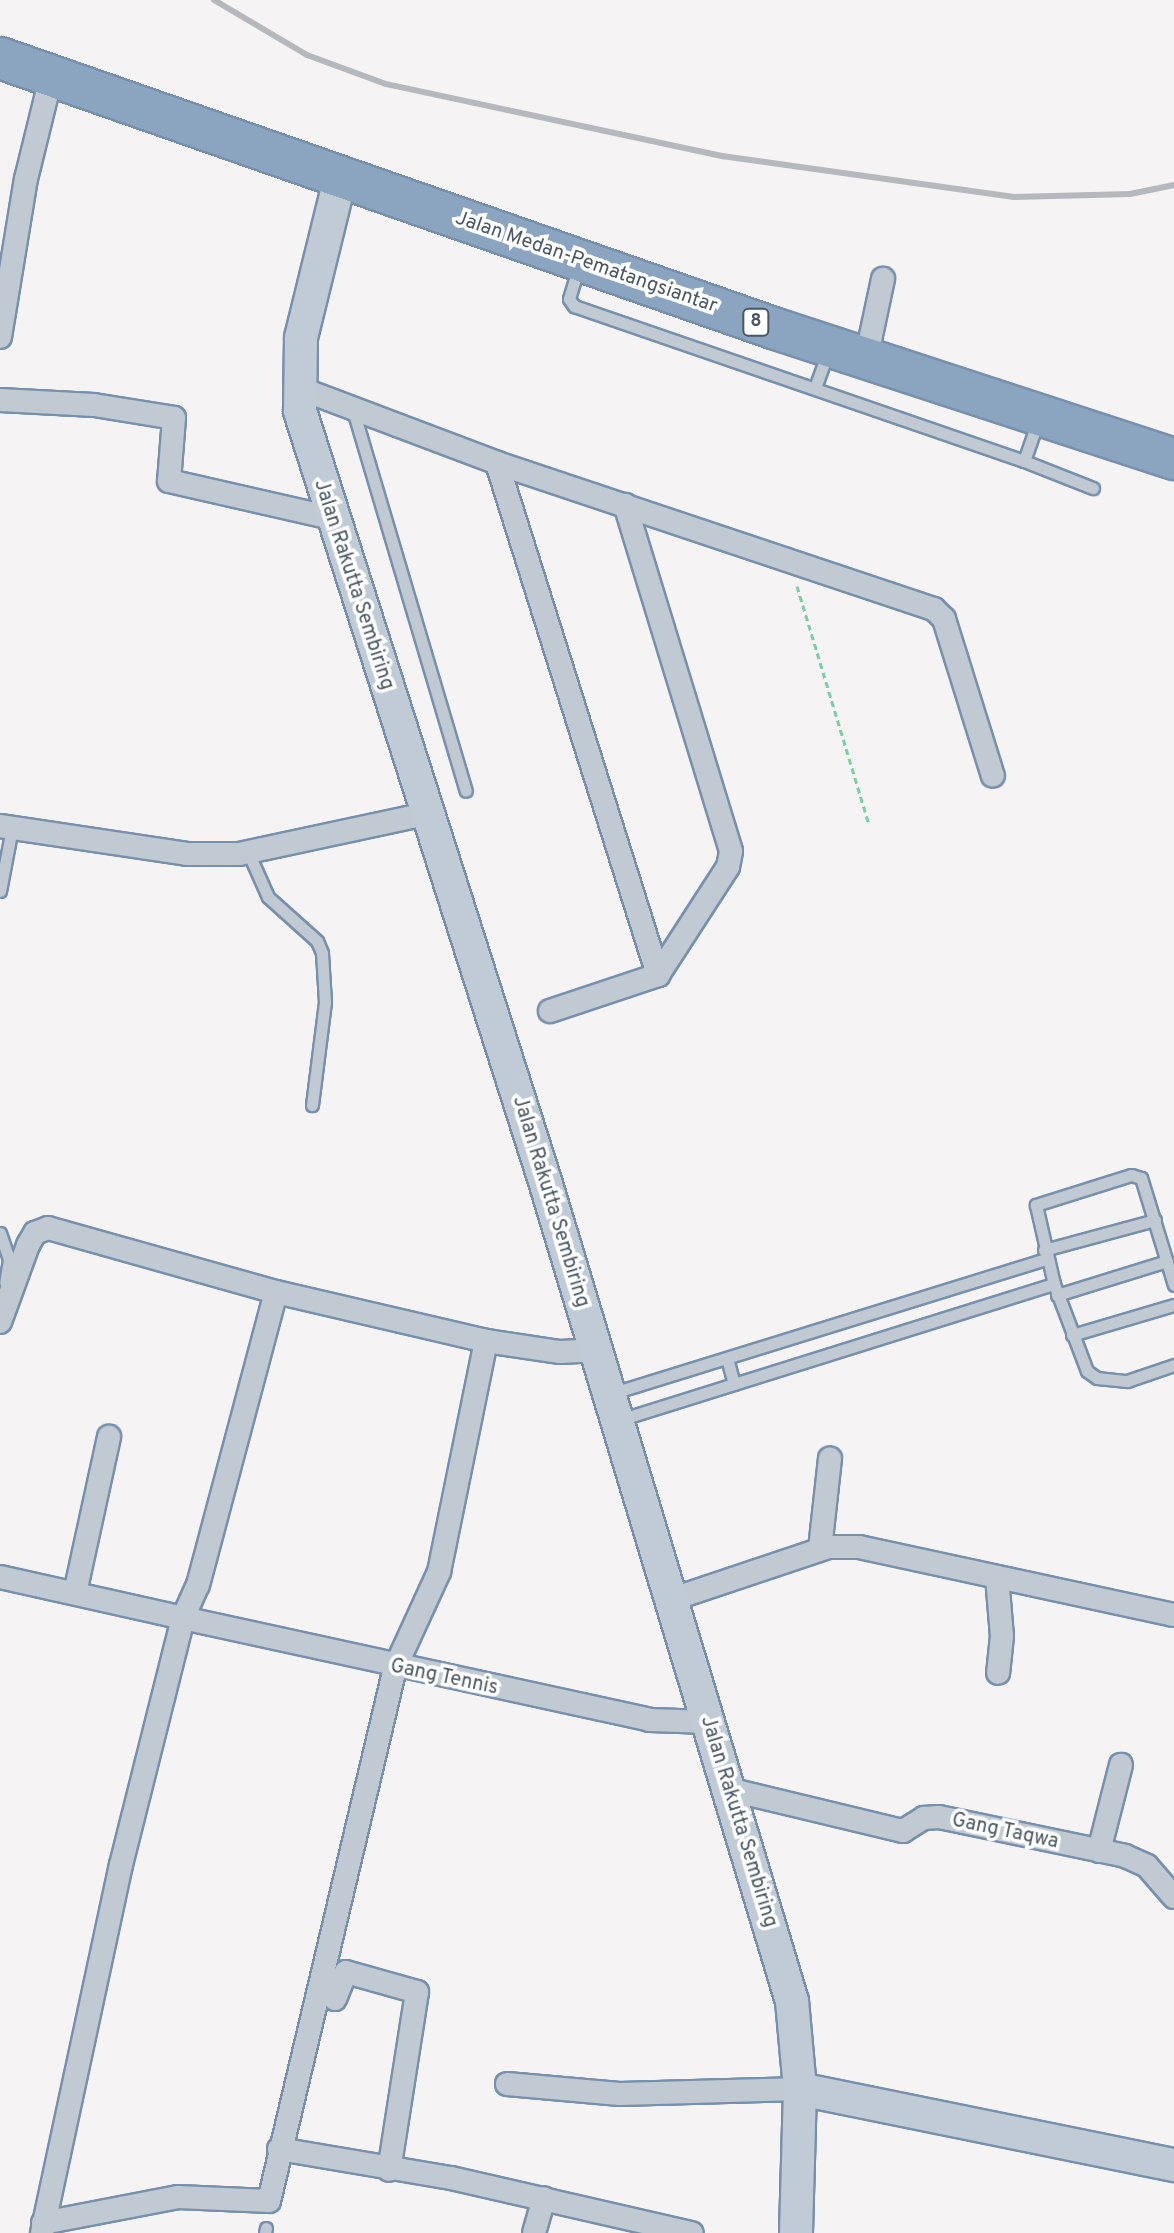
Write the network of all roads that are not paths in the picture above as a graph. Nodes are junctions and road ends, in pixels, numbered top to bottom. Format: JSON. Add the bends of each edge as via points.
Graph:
{"nodes":[{"id":1,"x":0,"y":58,"type":"edge"},
{"id":2,"x":51,"y":77,"type":"junction"},
{"id":3,"x":340,"y":179,"type":"junction"},
{"id":4,"x":581,"y":261,"type":"junction"},
{"id":5,"x":883,"y":279,"type":"dead end"},
{"id":6,"x":0,"y":337,"type":"edge"},
{"id":7,"x":848,"y":353,"type":"junction"},
{"id":8,"x":816,"y":385,"type":"junction"},
{"id":9,"x":299,"y":388,"type":"junction"},
{"id":10,"x":0,"y":400,"type":"edge"},
{"id":11,"x":353,"y":409,"type":"junction"},
{"id":12,"x":1039,"y":416,"type":"junction"},
{"id":13,"x":1174,"y":459,"type":"edge"},
{"id":14,"x":1024,"y":461,"type":"junction"},
{"id":15,"x":497,"y":463,"type":"junction"},
{"id":16,"x":1093,"y":488,"type":"dead end"},
{"id":17,"x":625,"y":505,"type":"junction"},
{"id":18,"x":332,"y":518,"type":"junction"},
{"id":19,"x":993,"y":776,"type":"dead end"},
{"id":20,"x":466,"y":791,"type":"dead end"},
{"id":21,"x":426,"y":814,"type":"junction"},
{"id":22,"x":6,"y":827,"type":"edge"},
{"id":23,"x":248,"y":852,"type":"junction"},
{"id":24,"x":0,"y":891,"type":"edge"},
{"id":25,"x":658,"y":975,"type":"junction"},
{"id":26,"x":550,"y":1011,"type":"dead end"},
{"id":27,"x":312,"y":1105,"type":"dead end"},
{"id":28,"x":1155,"y":1220,"type":"junction"},
{"id":29,"x":0,"y":1233,"type":"edge"},
{"id":30,"x":1045,"y":1255,"type":"junction"},
{"id":31,"x":1167,"y":1261,"type":"junction"},
{"id":32,"x":1174,"y":1285,"type":"edge"},
{"id":33,"x":1055,"y":1290,"type":"junction"},
{"id":34,"x":276,"y":1292,"type":"junction"},
{"id":35,"x":1174,"y":1305,"type":"edge"},
{"id":36,"x":0,"y":1320,"type":"edge"},
{"id":37,"x":1072,"y":1335,"type":"junction"},
{"id":38,"x":486,"y":1341,"type":"junction"},
{"id":39,"x":595,"y":1350,"type":"junction"},
{"id":40,"x":727,"y":1358,"type":"junction"},
{"id":41,"x":1174,"y":1365,"type":"edge"},
{"id":42,"x":734,"y":1384,"type":"junction"},
{"id":43,"x":613,"y":1407,"type":"junction"},
{"id":44,"x":109,"y":1437,"type":"dead end"},
{"id":45,"x":830,"y":1459,"type":"dead end"},
{"id":46,"x":820,"y":1549,"type":"junction"},
{"id":47,"x":0,"y":1577,"type":"edge"},
{"id":48,"x":997,"y":1577,"type":"junction"},
{"id":49,"x":75,"y":1593,"type":"junction"},
{"id":50,"x":670,"y":1600,"type":"junction"},
{"id":51,"x":1174,"y":1615,"type":"edge"},
{"id":52,"x":183,"y":1618,"type":"junction"},
{"id":53,"x":395,"y":1668,"type":"junction"},
{"id":54,"x":998,"y":1673,"type":"dead end"},
{"id":55,"x":707,"y":1722,"type":"junction"},
{"id":56,"x":1121,"y":1765,"type":"dead end"},
{"id":57,"x":732,"y":1790,"type":"junction"},
{"id":58,"x":1099,"y":1851,"type":"junction"},
{"id":59,"x":1174,"y":1897,"type":"edge"},
{"id":60,"x":335,"y":1999,"type":"dead end"},
{"id":61,"x":507,"y":2084,"type":"dead end"},
{"id":62,"x":800,"y":2089,"type":"junction"},
{"id":63,"x":279,"y":2149,"type":"junction"},
{"id":64,"x":1174,"y":2165,"type":"edge"},
{"id":65,"x":389,"y":2170,"type":"junction"},
{"id":66,"x":544,"y":2198,"type":"junction"},
{"id":67,"x":42,"y":2228,"type":"edge"},
{"id":68,"x":534,"y":2233,"type":"edge"},
{"id":69,"x":692,"y":2233,"type":"edge"},
{"id":70,"x":796,"y":2233,"type":"edge"}],
"edges":[{"from":1,"to":2,"type":"highway","name":"Jalan Medan-Pematangsiantar","number":"8"},
{"from":2,"to":3,"type":"highway","name":"Jalan Medan-Pematangsiantar","number":"8"},
{"from":2,"to":6,"type":"street","via":[[26,179]]},
{"from":3,"to":4,"type":"highway","name":"Jalan Medan-Pematangsiantar","number":"8"},
{"from":3,"to":9,"type":"main road","name":"Jalan Rakutta Sembiring","via":[[301,338]]},
{"from":4,"to":7,"type":"highway","name":"Jalan Medan-Pematangsiantar","number":"8"},
{"from":4,"to":8,"type":"lane","via":[[569,299],[574,306]]},
{"from":5,"to":7,"type":"street"},
{"from":7,"to":8,"type":"lane"},
{"from":7,"to":12,"type":"highway","name":"Jalan Medan-Pematangsiantar","number":"8"},
{"from":8,"to":14,"type":"lane"},
{"from":9,"to":11,"type":"street"},
{"from":9,"to":18,"type":"main road","name":"Jalan Rakutta Sembiring"},
{"from":10,"to":18,"type":"street","via":[[94,405],[174,418],[169,481]]},
{"from":11,"to":15,"type":"street"},
{"from":11,"to":20,"type":"lane"},
{"from":12,"to":13,"type":"highway","name":"Jalan Medan-Pematangsiantar","number":"8"},
{"from":12,"to":14,"type":"lane"},
{"from":14,"to":16,"type":"lane"},
{"from":15,"to":17,"type":"street"},
{"from":15,"to":25,"type":"street"},
{"from":17,"to":19,"type":"street","via":[[934,609],[944,619]]},
{"from":17,"to":25,"type":"street","via":[[731,851],[728,867]]},
{"from":18,"to":21,"type":"main road","name":"Jalan Rakutta Sembiring"},
{"from":21,"to":23,"type":"street"},
{"from":21,"to":39,"type":"main road","name":"Jalan Rakutta Sembiring"},
{"from":22,"to":23,"type":"street","via":[[187,854]]},
{"from":22,"to":24,"type":"lane"},
{"from":23,"to":27,"type":"lane","via":[[268,897],[317,941],[322,953],[325,1002]]},
{"from":25,"to":26,"type":"street"},
{"from":28,"to":30,"type":"lane"},
{"from":28,"to":30,"type":"lane","via":[[1144,1182],[1131,1175],[1039,1202],[1034,1210]]},
{"from":28,"to":31,"type":"lane"},
{"from":29,"to":36,"type":"lane","via":[[9,1259]]},
{"from":30,"to":33,"type":"lane"},
{"from":30,"to":40,"type":"lane"},
{"from":31,"to":32,"type":"lane"},
{"from":31,"to":33,"type":"lane"},
{"from":33,"to":37,"type":"lane"},
{"from":33,"to":42,"type":"lane"},
{"from":34,"to":36,"type":"street","via":[[48,1228],[35,1233],[28,1245]]},
{"from":34,"to":38,"type":"street"},
{"from":34,"to":52,"type":"street","via":[[198,1585]]},
{"from":35,"to":37,"type":"lane"},
{"from":37,"to":41,"type":"lane","via":[[1087,1371],[1097,1378],[1127,1381]]},
{"from":38,"to":39,"type":"street","via":[[560,1352]]},
{"from":38,"to":53,"type":"street","via":[[439,1572]]},
{"from":39,"to":43,"type":"main road","name":"Jalan Rakutta Sembiring"},
{"from":40,"to":42,"type":"lane"},
{"from":40,"to":43,"type":"lane"},
{"from":42,"to":43,"type":"lane"},
{"from":43,"to":50,"type":"main road","name":"Jalan Rakutta Sembiring"},
{"from":44,"to":49,"type":"street"},
{"from":45,"to":46,"type":"street"},
{"from":46,"to":48,"type":"street","via":[[859,1547]]},
{"from":46,"to":50,"type":"street"},
{"from":47,"to":49,"type":"street","name":"Gang Tennis"},
{"from":48,"to":51,"type":"street"},
{"from":48,"to":54,"type":"street","via":[[1002,1636]]},
{"from":49,"to":52,"type":"street","name":"Gang Tennis"},
{"from":50,"to":55,"type":"main road","name":"Jalan Rakutta Sembiring"},
{"from":52,"to":53,"type":"street","name":"Gang Tennis"},
{"from":52,"to":67,"type":"street","via":[[121,1865]]},
{"from":53,"to":55,"type":"street","name":"Gang Tennis","via":[[649,1720]]},
{"from":53,"to":63,"type":"street"},
{"from":55,"to":57,"type":"main road","name":"Jalan Rakutta Sembiring"},
{"from":56,"to":58,"type":"street"},
{"from":57,"to":58,"type":"street","name":"Gang Taqwa","via":[[903,1831],[924,1818],[939,1817]]},
{"from":57,"to":62,"type":"main road","name":"Jalan Rakutta Sembiring","via":[[792,2001]]},
{"from":58,"to":59,"type":"street","name":"Gang Taqwa","via":[[1147,1866]]},
{"from":60,"to":65,"type":"street","via":[[346,1972],[417,1992]]},
{"from":61,"to":62,"type":"street","via":[[620,2094]]},
{"from":62,"to":64,"type":"main road"},
{"from":62,"to":70,"type":"main road","name":"Jalan Rakutta Sembiring"},
{"from":63,"to":65,"type":"street"},
{"from":63,"to":67,"type":"street","via":[[273,2194],[265,2204],[178,2197]]},
{"from":65,"to":66,"type":"street"},
{"from":66,"to":68,"type":"street"},
{"from":66,"to":69,"type":"street"}]}
